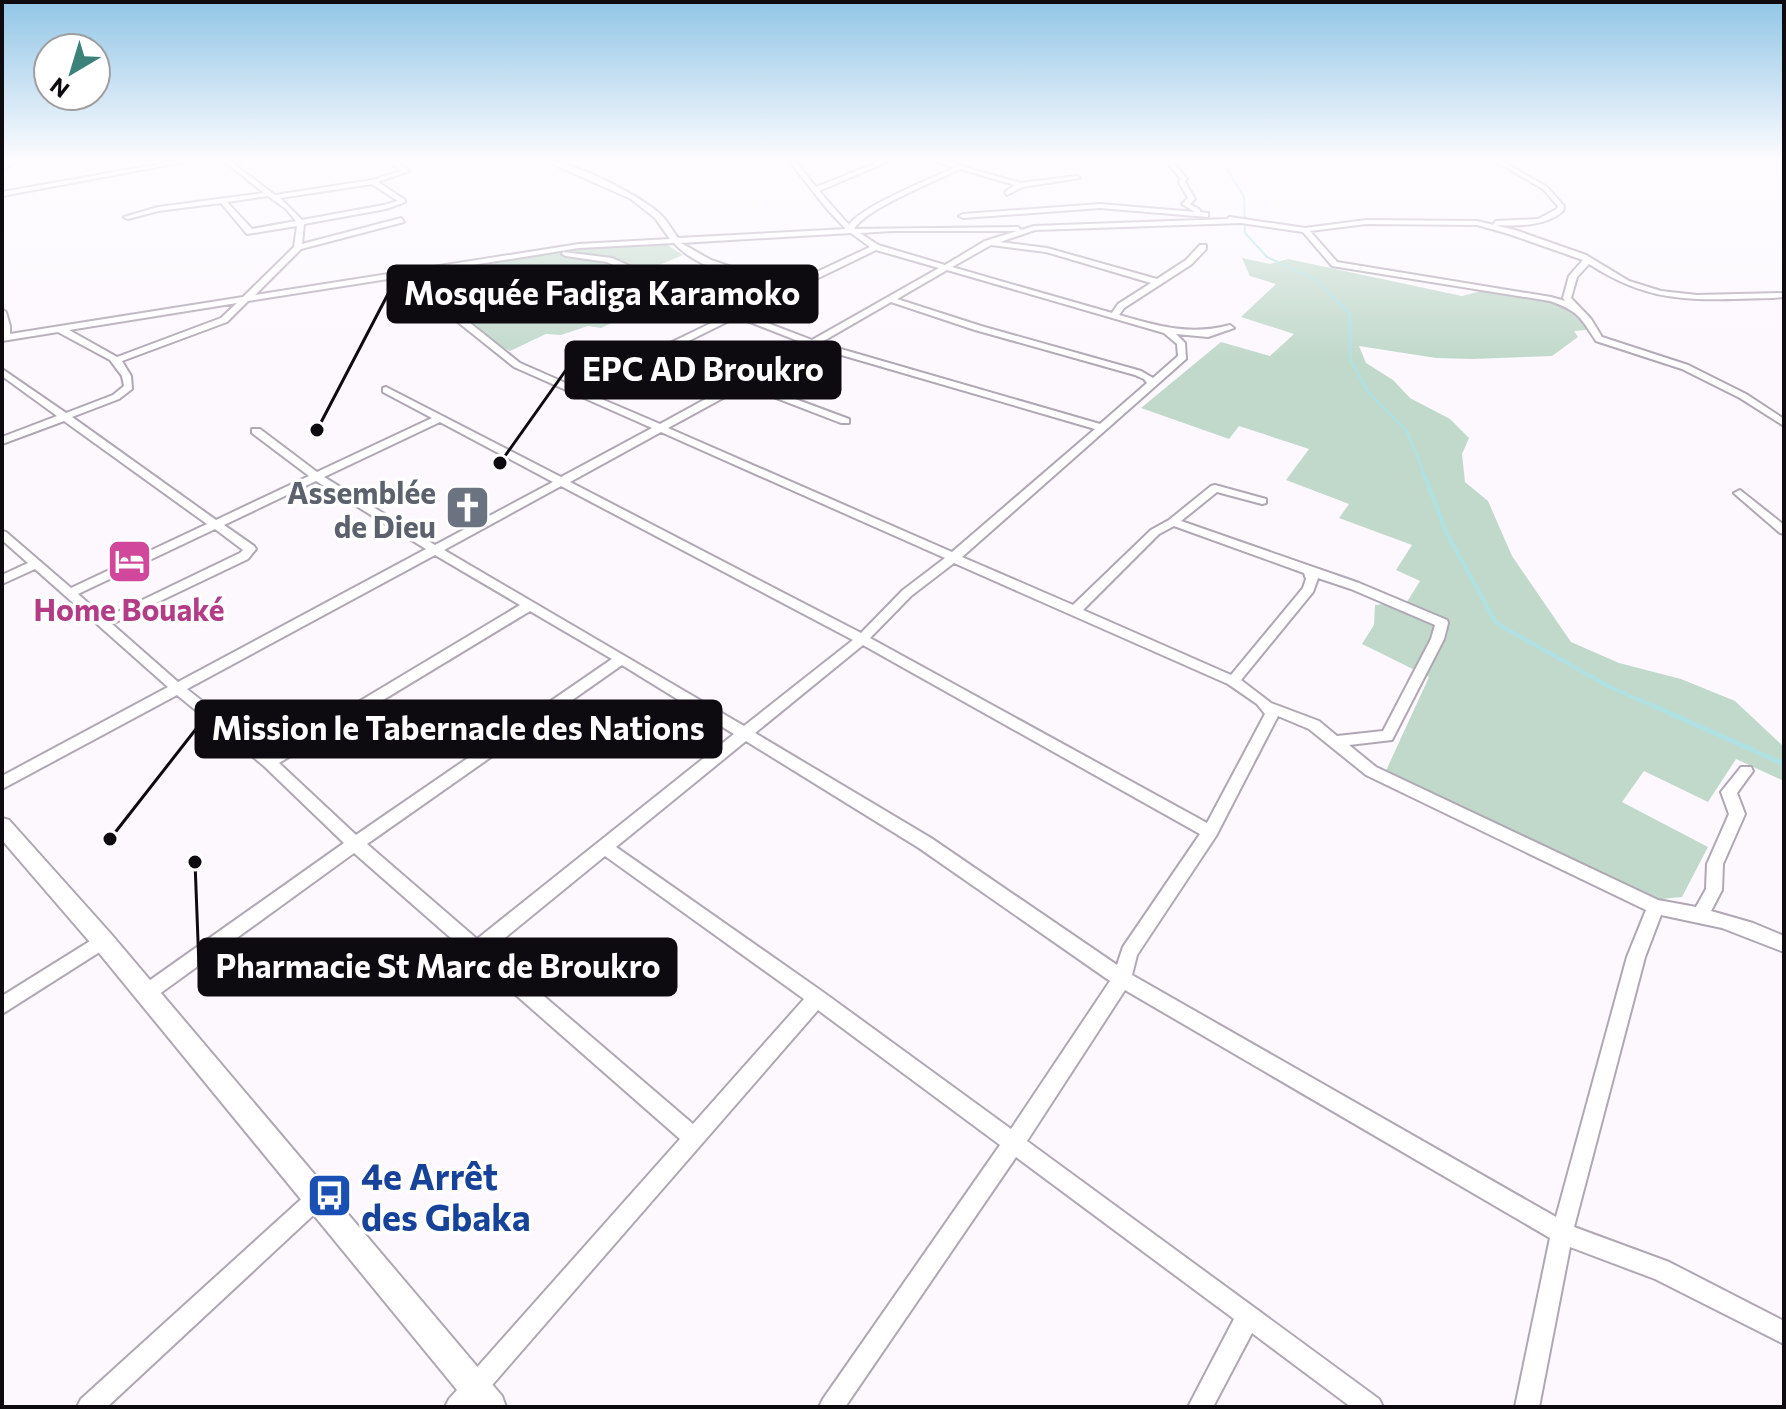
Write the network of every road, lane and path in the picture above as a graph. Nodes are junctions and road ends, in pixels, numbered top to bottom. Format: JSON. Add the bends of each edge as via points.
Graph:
{"nodes":[{"id":1,"x":245,"y":227,"type":"edge"},
{"id":2,"x":280,"y":227,"type":"edge"},
{"id":3,"x":301,"y":227,"type":"edge"},
{"id":4,"x":375,"y":227,"type":"edge"},
{"id":5,"x":667,"y":227,"type":"edge"},
{"id":6,"x":845,"y":227,"type":"edge"},
{"id":7,"x":852,"y":227,"type":"edge"},
{"id":8,"x":1066,"y":227,"type":"edge"},
{"id":9,"x":1281,"y":227,"type":"edge"},
{"id":10,"x":1330,"y":227,"type":"edge"},
{"id":11,"x":1492,"y":227,"type":"edge"},
{"id":12,"x":1029,"y":229,"type":"junction"},
{"id":13,"x":1305,"y":230,"type":"junction"},
{"id":14,"x":849,"y":231,"type":"junction"},
{"id":15,"x":674,"y":241,"type":"junction"},
{"id":16,"x":988,"y":243,"type":"junction"},
{"id":17,"x":298,"y":247,"type":"junction"},
{"id":18,"x":875,"y":247,"type":"junction"},
{"id":19,"x":1203,"y":247,"type":"dead end"},
{"id":20,"x":539,"y":253,"type":"junction"},
{"id":21,"x":1588,"y":260,"type":"junction"},
{"id":22,"x":944,"y":267,"type":"junction"},
{"id":23,"x":391,"y":277,"type":"junction"},
{"id":24,"x":1157,"y":282,"type":"junction"},
{"id":25,"x":787,"y":289,"type":"junction"},
{"id":26,"x":1784,"y":295,"type":"edge"},
{"id":27,"x":890,"y":299,"type":"junction"},
{"id":28,"x":245,"y":300,"type":"junction"},
{"id":29,"x":1576,"y":307,"type":"junction"},
{"id":30,"x":2,"y":312,"type":"edge"},
{"id":31,"x":737,"y":314,"type":"junction"},
{"id":32,"x":1114,"y":316,"type":"junction"},
{"id":33,"x":1230,"y":328,"type":"dead end"},
{"id":34,"x":60,"y":329,"type":"junction"},
{"id":35,"x":1167,"y":331,"type":"junction"},
{"id":36,"x":3,"y":338,"type":"edge"},
{"id":37,"x":811,"y":343,"type":"junction"},
{"id":38,"x":117,"y":360,"type":"junction"},
{"id":39,"x":2,"y":372,"type":"edge"},
{"id":40,"x":1151,"y":382,"type":"junction"},
{"id":41,"x":744,"y":383,"type":"junction"},
{"id":42,"x":386,"y":390,"type":"dead end"},
{"id":43,"x":577,"y":392,"type":"junction"},
{"id":44,"x":68,"y":418,"type":"junction"},
{"id":45,"x":439,"y":419,"type":"junction"},
{"id":46,"x":845,"y":421,"type":"dead end"},
{"id":47,"x":1784,"y":423,"type":"edge"},
{"id":48,"x":1100,"y":427,"type":"junction"},
{"id":49,"x":658,"y":429,"type":"junction"},
{"id":50,"x":256,"y":431,"type":"dead end"},
{"id":51,"x":2,"y":441,"type":"edge"},
{"id":52,"x":318,"y":478,"type":"junction"},
{"id":53,"x":560,"y":482,"type":"junction"},
{"id":54,"x":1740,"y":493,"type":"dead end"},
{"id":55,"x":1262,"y":501,"type":"dead end"},
{"id":56,"x":1173,"y":522,"type":"junction"},
{"id":57,"x":219,"y":525,"type":"junction"},
{"id":58,"x":1784,"y":531,"type":"edge"},
{"id":59,"x":2,"y":534,"type":"edge"},
{"id":60,"x":436,"y":549,"type":"junction"},
{"id":61,"x":953,"y":558,"type":"junction"},
{"id":62,"x":37,"y":564,"type":"junction"},
{"id":63,"x":1309,"y":571,"type":"junction"},
{"id":64,"x":2,"y":580,"type":"edge"},
{"id":65,"x":70,"y":593,"type":"junction"},
{"id":66,"x":528,"y":606,"type":"junction"},
{"id":67,"x":1073,"y":612,"type":"junction"},
{"id":68,"x":104,"y":623,"type":"junction"},
{"id":69,"x":862,"y":639,"type":"junction"},
{"id":70,"x":622,"y":659,"type":"junction"},
{"id":71,"x":1233,"y":681,"type":"junction"},
{"id":72,"x":178,"y":689,"type":"junction"},
{"id":73,"x":1269,"y":707,"type":"junction"},
{"id":74,"x":744,"y":734,"type":"junction"},
{"id":75,"x":1335,"y":741,"type":"junction"},
{"id":76,"x":269,"y":762,"type":"junction"},
{"id":77,"x":1746,"y":771,"type":"dead end"},
{"id":78,"x":2,"y":783,"type":"edge"},
{"id":79,"x":1210,"y":832,"type":"junction"},
{"id":80,"x":6,"y":839,"type":"edge"},
{"id":81,"x":355,"y":844,"type":"junction"},
{"id":82,"x":604,"y":847,"type":"junction"},
{"id":83,"x":1656,"y":907,"type":"junction"},
{"id":84,"x":1701,"y":914,"type":"junction"},
{"id":85,"x":103,"y":941,"type":"junction"},
{"id":86,"x":1784,"y":944,"type":"edge"},
{"id":87,"x":477,"y":950,"type":"junction"},
{"id":88,"x":1122,"y":979,"type":"junction"},
{"id":89,"x":145,"y":994,"type":"junction"},
{"id":90,"x":817,"y":998,"type":"junction"},
{"id":91,"x":2,"y":1006,"type":"edge"},
{"id":92,"x":693,"y":1137,"type":"junction"},
{"id":93,"x":1012,"y":1145,"type":"junction"},
{"id":94,"x":315,"y":1200,"type":"junction"},
{"id":95,"x":1562,"y":1233,"type":"junction"},
{"id":96,"x":1248,"y":1316,"type":"junction"},
{"id":97,"x":1784,"y":1333,"type":"edge"},
{"id":98,"x":474,"y":1401,"type":"edge"},
{"id":99,"x":89,"y":1407,"type":"edge"},
{"id":100,"x":831,"y":1407,"type":"edge"},
{"id":101,"x":1200,"y":1407,"type":"edge"},
{"id":102,"x":1371,"y":1407,"type":"edge"},
{"id":103,"x":1527,"y":1407,"type":"edge"}],
"edges":[{"from":1,"to":2,"type":"street","via":[[250,232]]},
{"from":3,"to":17,"type":"street"},
{"from":4,"to":17,"type":"street"},
{"from":5,"to":15,"type":"street"},
{"from":6,"to":14,"type":"street"},
{"from":7,"to":14,"type":"street"},
{"from":8,"to":12,"type":"street"},
{"from":9,"to":13,"type":"street"},
{"from":10,"to":13,"type":"street"},
{"from":11,"to":21,"type":"street"},
{"from":12,"to":14,"type":"street"},
{"from":12,"to":16,"type":"street"},
{"from":13,"to":29,"type":"street","via":[[1335,264]]},
{"from":14,"to":15,"type":"street"},
{"from":14,"to":18,"type":"street"},
{"from":15,"to":20,"type":"street"},
{"from":15,"to":25,"type":"street","via":[[694,255]]},
{"from":16,"to":22,"type":"street"},
{"from":16,"to":24,"type":"street","via":[[1047,250]]},
{"from":17,"to":28,"type":"street"},
{"from":18,"to":22,"type":"street"},
{"from":18,"to":25,"type":"street"},
{"from":19,"to":24,"type":"street"},
{"from":20,"to":23,"type":"street"},
{"from":20,"to":31,"type":"street","via":[[609,260]]},
{"from":21,"to":26,"type":"street","via":[[1620,282],[1668,296]]},
{"from":21,"to":29,"type":"street","via":[[1570,282],[1567,298]]},
{"from":22,"to":27,"type":"street"},
{"from":22,"to":32,"type":"street"},
{"from":23,"to":28,"type":"street"},
{"from":23,"to":43,"type":"street","via":[[432,297],[517,365]]},
{"from":24,"to":32,"type":"street"},
{"from":25,"to":31,"type":"street"},
{"from":27,"to":37,"type":"street"},
{"from":27,"to":40,"type":"street","via":[[1138,373]]},
{"from":28,"to":34,"type":"street"},
{"from":28,"to":38,"type":"street","via":[[219,323]]},
{"from":29,"to":47,"type":"street","via":[[1599,339],[1685,367]]},
{"from":30,"to":36,"type":"street"},
{"from":31,"to":37,"type":"street"},
{"from":31,"to":43,"type":"street"},
{"from":32,"to":35,"type":"street"},
{"from":33,"to":35,"type":"street","via":[[1208,334]]},
{"from":34,"to":36,"type":"street"},
{"from":34,"to":38,"type":"street"},
{"from":35,"to":40,"type":"street","via":[[1181,343],[1183,357]]},
{"from":37,"to":41,"type":"street"},
{"from":37,"to":48,"type":"street"},
{"from":38,"to":44,"type":"street","via":[[129,375],[129,387]]},
{"from":39,"to":44,"type":"street"},
{"from":40,"to":48,"type":"street"},
{"from":41,"to":46,"type":"street"},
{"from":41,"to":49,"type":"street"},
{"from":42,"to":45,"type":"street"},
{"from":43,"to":49,"type":"street"},
{"from":44,"to":51,"type":"street"},
{"from":44,"to":57,"type":"street"},
{"from":45,"to":52,"type":"street"},
{"from":45,"to":53,"type":"street"},
{"from":48,"to":61,"type":"street"},
{"from":49,"to":53,"type":"street"},
{"from":49,"to":61,"type":"street"},
{"from":50,"to":52,"type":"street"},
{"from":52,"to":57,"type":"street"},
{"from":52,"to":60,"type":"street"},
{"from":53,"to":60,"type":"street"},
{"from":53,"to":69,"type":"street"},
{"from":54,"to":58,"type":"street"},
{"from":55,"to":56,"type":"street","via":[[1215,488]]},
{"from":56,"to":63,"type":"street"},
{"from":56,"to":67,"type":"street","via":[[1155,532]]},
{"from":57,"to":65,"type":"street"},
{"from":57,"to":68,"type":"street","via":[[247,544],[250,549],[244,556]]},
{"from":59,"to":62,"type":"street"},
{"from":60,"to":66,"type":"street"},
{"from":60,"to":72,"type":"street"},
{"from":61,"to":67,"type":"street"},
{"from":61,"to":69,"type":"street","via":[[907,593]]},
{"from":62,"to":64,"type":"street"},
{"from":62,"to":65,"type":"street"},
{"from":63,"to":71,"type":"street","via":[[1309,589]]},
{"from":63,"to":75,"type":"street","via":[[1442,623],[1440,641],[1423,663],[1387,736]]},
{"from":65,"to":68,"type":"street"},
{"from":66,"to":70,"type":"street"},
{"from":66,"to":76,"type":"street"},
{"from":67,"to":71,"type":"street"},
{"from":68,"to":72,"type":"street"},
{"from":69,"to":74,"type":"street"},
{"from":69,"to":79,"type":"street"},
{"from":70,"to":74,"type":"street"},
{"from":70,"to":81,"type":"street"},
{"from":71,"to":73,"type":"street"},
{"from":72,"to":76,"type":"street"},
{"from":72,"to":78,"type":"street"},
{"from":73,"to":75,"type":"street","via":[[1314,725]]},
{"from":73,"to":79,"type":"street","via":[[1272,714]]},
{"from":74,"to":82,"type":"street"},
{"from":74,"to":88,"type":"street","via":[[925,843]]},
{"from":75,"to":83,"type":"street","via":[[1371,771]]},
{"from":76,"to":81,"type":"street"},
{"from":77,"to":84,"type":"street","via":[[1729,792],[1737,814],[1715,864],[1714,890]]},
{"from":79,"to":88,"type":"street","via":[[1129,952]]},
{"from":80,"to":85,"type":"street"},
{"from":81,"to":87,"type":"street"},
{"from":81,"to":89,"type":"street"},
{"from":82,"to":87,"type":"street"},
{"from":82,"to":90,"type":"street"},
{"from":83,"to":84,"type":"street"},
{"from":83,"to":95,"type":"street","via":[[1636,957]]},
{"from":84,"to":86,"type":"street"},
{"from":85,"to":89,"type":"street"},
{"from":85,"to":91,"type":"street"},
{"from":87,"to":92,"type":"street"},
{"from":88,"to":93,"type":"street"},
{"from":88,"to":95,"type":"street"},
{"from":89,"to":94,"type":"street"},
{"from":90,"to":92,"type":"street"},
{"from":90,"to":93,"type":"street"},
{"from":92,"to":98,"type":"street"},
{"from":93,"to":96,"type":"street"},
{"from":93,"to":100,"type":"street"},
{"from":94,"to":98,"type":"street"},
{"from":94,"to":99,"type":"street"},
{"from":95,"to":97,"type":"street","via":[[1661,1270]]},
{"from":95,"to":103,"type":"street"},
{"from":96,"to":101,"type":"street"},
{"from":96,"to":102,"type":"street"}]}
